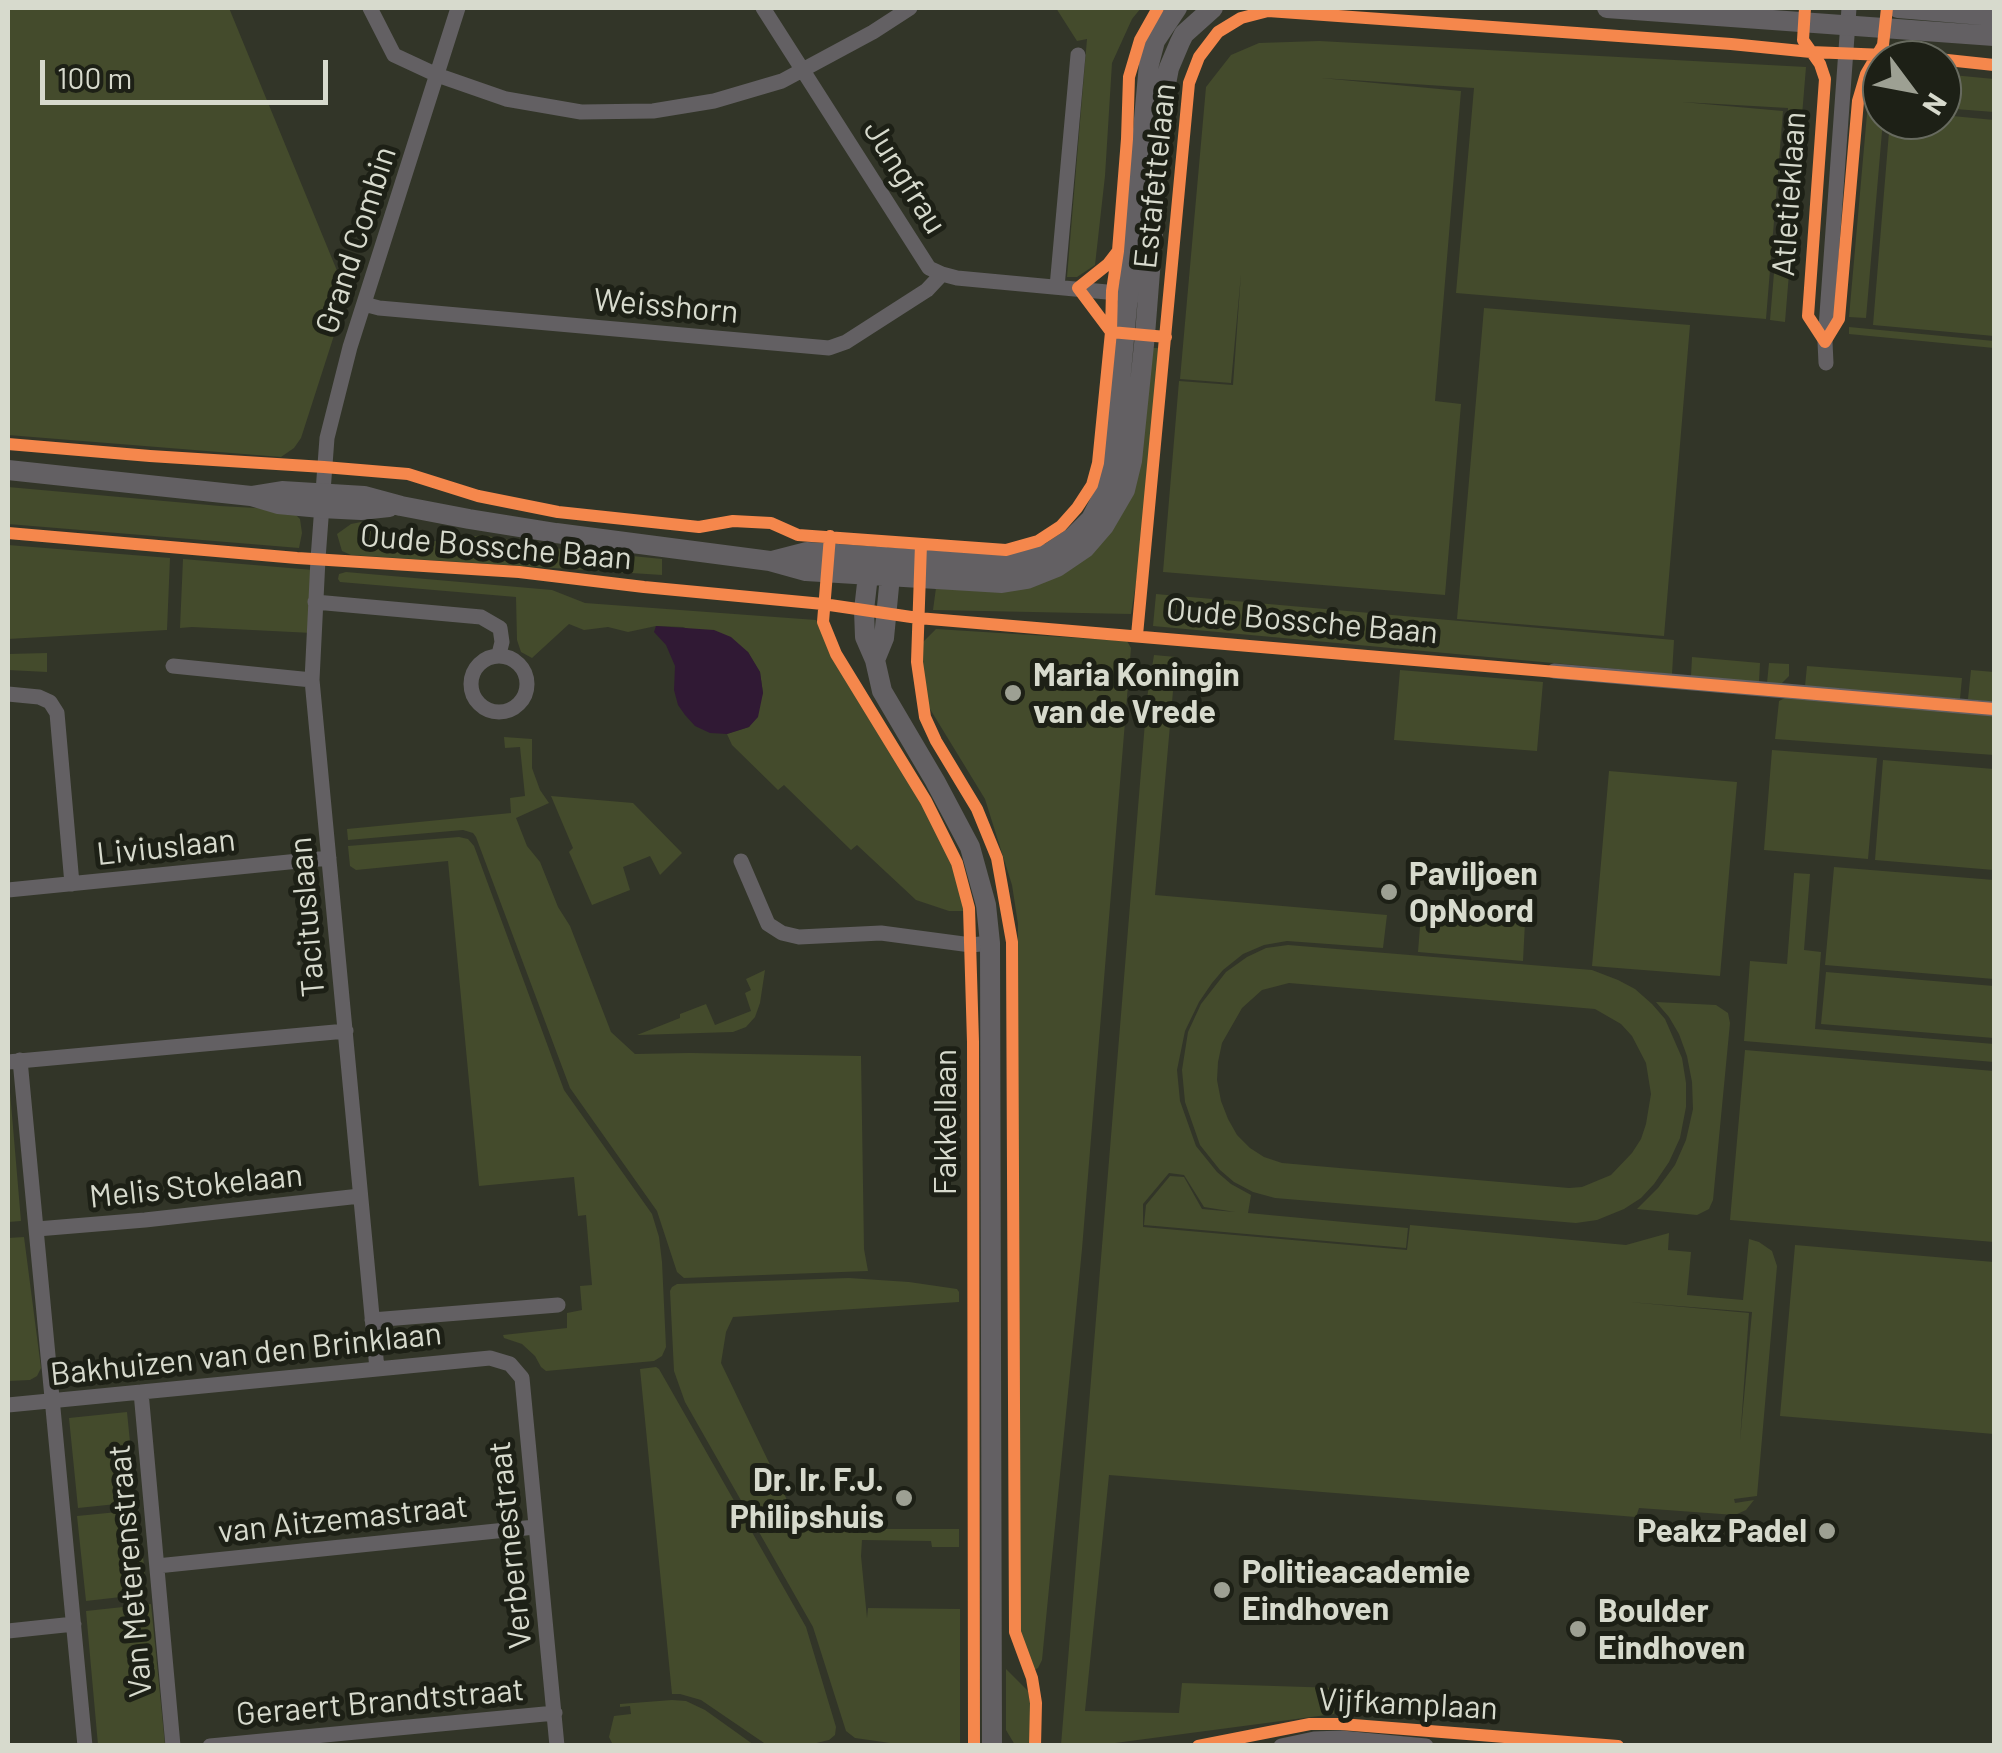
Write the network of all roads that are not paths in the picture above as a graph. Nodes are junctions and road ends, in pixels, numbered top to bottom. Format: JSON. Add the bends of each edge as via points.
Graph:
{"nodes":[{"id":1,"x":370,"y":8,"type":"edge"},
{"id":2,"x":458,"y":8,"type":"edge"},
{"id":3,"x":762,"y":8,"type":"edge"},
{"id":4,"x":910,"y":8,"type":"edge"},
{"id":5,"x":1177,"y":8,"type":"edge"},
{"id":6,"x":1213,"y":8,"type":"edge"},
{"id":7,"x":1608,"y":8,"type":"edge"},
{"id":8,"x":1898,"y":8,"type":"edge"},
{"id":9,"x":1848,"y":16,"type":"edge"},
{"id":10,"x":1994,"y":16,"type":"edge"},
{"id":11,"x":1994,"y":36,"type":"edge"},
{"id":12,"x":1078,"y":56,"type":"dead end"},
{"id":13,"x":804,"y":70,"type":"junction"},
{"id":14,"x":437,"y":76,"type":"junction"},
{"id":15,"x":942,"y":274,"type":"junction"},
{"id":16,"x":1057,"y":286,"type":"junction"},
{"id":17,"x":1138,"y":294,"type":"junction"},
{"id":18,"x":364,"y":304,"type":"junction"},
{"id":19,"x":1826,"y":363,"type":"dead end"},
{"id":20,"x":8,"y":470,"type":"edge"},
{"id":21,"x":322,"y":500,"type":"junction"},
{"id":22,"x":881,"y":556,"type":"junction"},
{"id":23,"x":770,"y":561,"type":"junction"},
{"id":24,"x":868,"y":575,"type":"junction"},
{"id":25,"x":890,"y":576,"type":"junction"},
{"id":26,"x":315,"y":602,"type":"junction"},
{"id":27,"x":499,"y":654,"type":"dead end"},
{"id":28,"x":875,"y":660,"type":"junction"},
{"id":29,"x":173,"y":666,"type":"dead end"},
{"id":30,"x":1554,"y":670,"type":"dead end"},
{"id":31,"x":312,"y":680,"type":"junction"},
{"id":32,"x":8,"y":694,"type":"edge"},
{"id":33,"x":1994,"y":709,"type":"edge"},
{"id":34,"x":329,"y":858,"type":"junction"},
{"id":35,"x":740,"y":861,"type":"dead end"},
{"id":36,"x":72,"y":884,"type":"junction"},
{"id":37,"x":8,"y":890,"type":"edge"},
{"id":38,"x":990,"y":943,"type":"junction"},
{"id":39,"x":346,"y":1031,"type":"junction"},
{"id":40,"x":14,"y":1061,"type":"edge"},
{"id":41,"x":360,"y":1196,"type":"junction"},
{"id":42,"x":36,"y":1229,"type":"junction"},
{"id":43,"x":558,"y":1305,"type":"dead end"},
{"id":44,"x":372,"y":1320,"type":"junction"},
{"id":45,"x":490,"y":1358,"type":"joint"},
{"id":46,"x":376,"y":1369,"type":"junction"},
{"id":47,"x":141,"y":1392,"type":"junction"},
{"id":48,"x":53,"y":1401,"type":"junction"},
{"id":49,"x":8,"y":1405,"type":"edge"},
{"id":50,"x":535,"y":1527,"type":"junction"},
{"id":51,"x":156,"y":1566,"type":"junction"},
{"id":52,"x":74,"y":1624,"type":"junction"},
{"id":53,"x":8,"y":1631,"type":"edge"},
{"id":54,"x":555,"y":1714,"type":"junction"},
{"id":55,"x":85,"y":1746,"type":"edge"},
{"id":56,"x":173,"y":1746,"type":"edge"},
{"id":57,"x":210,"y":1746,"type":"edge"},
{"id":58,"x":557,"y":1746,"type":"edge"},
{"id":59,"x":992,"y":1746,"type":"edge"},
{"id":60,"x":1281,"y":1746,"type":"edge"},
{"id":61,"x":1426,"y":1746,"type":"edge"}],
"edges":[{"from":1,"to":14,"type":"street","via":[[394,55]]},
{"from":2,"to":14,"type":"street","name":"Grand Combin"},
{"from":3,"to":13,"type":"street","name":"Jungfrau"},
{"from":4,"to":13,"type":"street"},
{"from":5,"to":17,"type":"street","name":"Estafettelaan","via":[[1149,64]]},
{"from":6,"to":17,"type":"street","name":"Estafettelaan","via":[[1184,34],[1169,68]]},
{"from":7,"to":9,"type":"street"},
{"from":8,"to":10,"type":"street"},
{"from":9,"to":11,"type":"street"},
{"from":9,"to":19,"type":"street","name":"Atletieklaan"},
{"from":12,"to":16,"type":"street"},
{"from":13,"to":14,"type":"street","via":[[714,101],[652,112],[581,112],[506,99]]},
{"from":13,"to":15,"type":"street","name":"Jungfrau","via":[[930,268]]},
{"from":14,"to":18,"type":"street","name":"Grand Combin"},
{"from":15,"to":16,"type":"street","name":"Jungfrau"},
{"from":15,"to":18,"type":"street","name":"Weisshorn","via":[[927,290],[829,348]]},
{"from":16,"to":17,"type":"street","name":"Jungfrau"},
{"from":17,"to":22,"type":"street","name":"Estafettelaan","via":[[1113,460],[1091,519],[1050,553],[1005,565]]},
{"from":17,"to":25,"type":"street","name":"Estafettelaan","via":[[1132,461],[1116,508],[1085,548],[1057,567],[1002,583]]},
{"from":18,"to":21,"type":"street","name":"Grand Combin","via":[[327,438]]},
{"from":20,"to":21,"type":"street","name":"Oude Bossche Baan","via":[[251,496],[282,491]]},
{"from":21,"to":23,"type":"street","name":"Oude Bossche Baan","via":[[364,496],[556,533]]},
{"from":21,"to":26,"type":"street","name":"Tacituslaan"},
{"from":22,"to":23,"type":"street","name":"Oude Bossche Baan","via":[[807,552]]},
{"from":22,"to":24,"type":"street"},
{"from":22,"to":25,"type":"street"},
{"from":23,"to":24,"type":"street","name":"Oude Bossche Baan"},
{"from":24,"to":25,"type":"street","name":"Estafettelaan"},
{"from":24,"to":28,"type":"street","name":"Fakkellaan","via":[[865,637]]},
{"from":25,"to":28,"type":"street"},
{"from":26,"to":27,"type":"street","via":[[481,617],[500,628]]},
{"from":26,"to":31,"type":"street","name":"Tacituslaan"},
{"from":28,"to":38,"type":"street","name":"Fakkellaan","via":[[882,691],[970,847]]},
{"from":29,"to":31,"type":"street"},
{"from":30,"to":33,"type":"street"},
{"from":31,"to":34,"type":"street","name":"Tacituslaan"},
{"from":32,"to":36,"type":"street","via":[[39,697],[57,712]]},
{"from":34,"to":36,"type":"street","name":"Liviuslaan"},
{"from":34,"to":39,"type":"street","name":"Tacituslaan"},
{"from":35,"to":38,"type":"street","via":[[768,924],[782,933]]},
{"from":36,"to":37,"type":"street","name":"Liviuslaan"},
{"from":38,"to":59,"type":"street","name":"Fakkellaan"},
{"from":39,"to":40,"type":"street"},
{"from":39,"to":41,"type":"street","name":"Tacituslaan"},
{"from":40,"to":42,"type":"street"},
{"from":41,"to":42,"type":"street","name":"Melis Stokelaan"},
{"from":41,"to":44,"type":"street","name":"Tacituslaan"},
{"from":42,"to":48,"type":"street"},
{"from":43,"to":44,"type":"street"},
{"from":44,"to":46,"type":"street","name":"Tacituslaan"},
{"from":45,"to":46,"type":"street","name":"Bakhuizen van den Brinklaan"},
{"from":45,"to":50,"type":"street","name":"Verbernestraat","via":[[510,1364],[522,1378]]},
{"from":46,"to":47,"type":"street","name":"Bakhuizen van den Brinklaan"},
{"from":47,"to":48,"type":"street","name":"Bakhuizen van den Brinklaan"},
{"from":47,"to":51,"type":"street","name":"Van Meterenstraat"},
{"from":48,"to":49,"type":"street","name":"Bakhuizen van den Brinklaan"},
{"from":48,"to":52,"type":"street"},
{"from":50,"to":51,"type":"street","name":"van Aitzemastraat"},
{"from":50,"to":54,"type":"street","name":"Verbernestraat"},
{"from":51,"to":56,"type":"street","name":"Van Meterenstraat"},
{"from":52,"to":53,"type":"street"},
{"from":52,"to":55,"type":"street"},
{"from":54,"to":57,"type":"street","name":"Geraert Brandtstraat"},
{"from":54,"to":58,"type":"street","name":"Verbernestraat"},
{"from":60,"to":61,"type":"street","name":"Vijfkamplaan","via":[[1341,1738]]}]}
